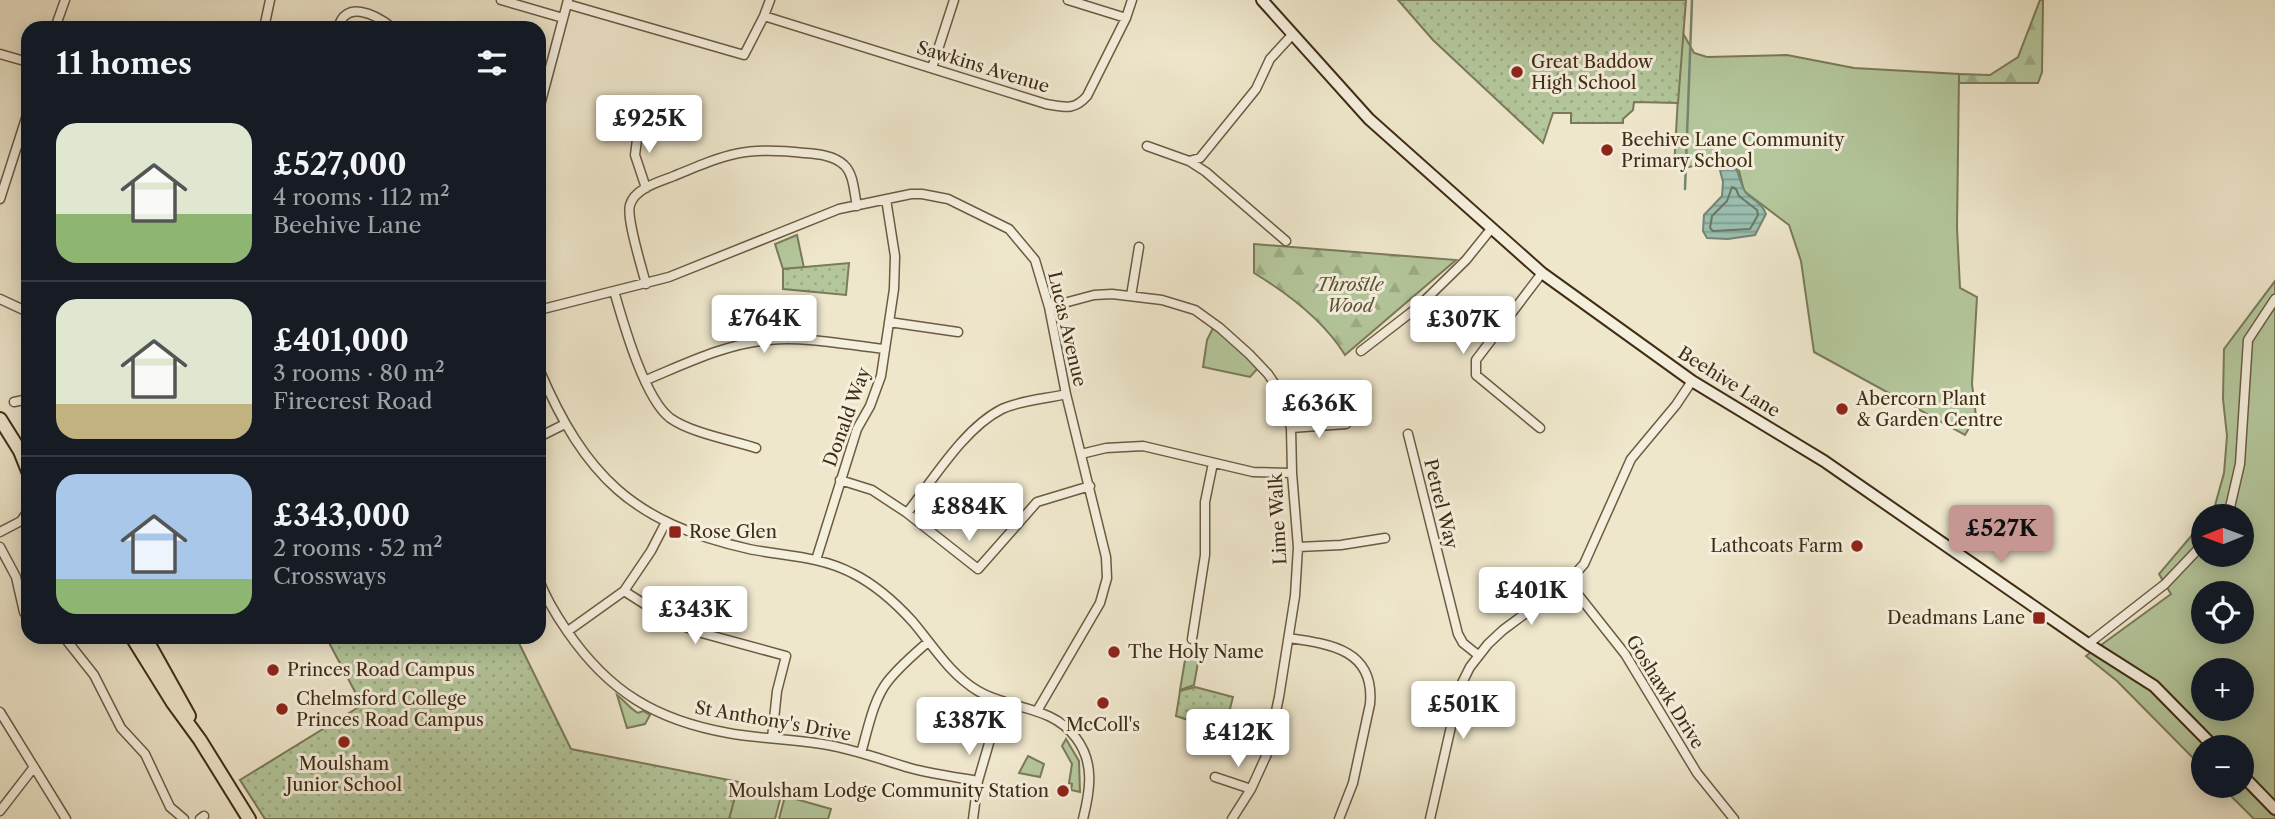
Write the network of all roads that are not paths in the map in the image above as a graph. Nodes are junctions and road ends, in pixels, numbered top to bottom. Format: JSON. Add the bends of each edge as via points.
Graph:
{"nodes":[{"id":1,"x":65,"y":0,"type":"edge"},
{"id":2,"x":270,"y":0,"type":"edge"},
{"id":3,"x":501,"y":0,"type":"edge"},
{"id":4,"x":770,"y":0,"type":"edge"},
{"id":5,"x":954,"y":0,"type":"edge"},
{"id":6,"x":1068,"y":0,"type":"edge"},
{"id":7,"x":1132,"y":0,"type":"edge"},
{"id":8,"x":1262,"y":0,"type":"edge"},
{"id":9,"x":568,"y":2,"type":"edge"},
{"id":10,"x":764,"y":16,"type":"junction"},
{"id":11,"x":563,"y":18,"type":"junction"},
{"id":12,"x":1126,"y":18,"type":"junction"},
{"id":13,"x":58,"y":21,"type":"edge"},
{"id":14,"x":266,"y":21,"type":"edge"},
{"id":15,"x":339,"y":21,"type":"edge"},
{"id":16,"x":384,"y":21,"type":"edge"},
{"id":17,"x":1292,"y":35,"type":"junction"},
{"id":18,"x":0,"y":54,"type":"edge"},
{"id":19,"x":21,"y":60,"type":"edge"},
{"id":20,"x":932,"y":68,"type":"junction"},
{"id":21,"x":546,"y":80,"type":"edge"},
{"id":22,"x":639,"y":124,"type":"dead end"},
{"id":23,"x":21,"y":134,"type":"edge"},
{"id":24,"x":1147,"y":146,"type":"dead end"},
{"id":25,"x":1189,"y":161,"type":"junction"},
{"id":26,"x":646,"y":188,"type":"junction"},
{"id":27,"x":0,"y":199,"type":"edge"},
{"id":28,"x":886,"y":199,"type":"junction"},
{"id":29,"x":857,"y":205,"type":"junction"},
{"id":30,"x":1491,"y":229,"type":"junction"},
{"id":31,"x":1286,"y":241,"type":"dead end"},
{"id":32,"x":1139,"y":247,"type":"dead end"},
{"id":33,"x":1542,"y":273,"type":"junction"},
{"id":34,"x":646,"y":284,"type":"junction"},
{"id":35,"x":614,"y":291,"type":"junction"},
{"id":36,"x":1131,"y":296,"type":"junction"},
{"id":37,"x":0,"y":299,"type":"edge"},
{"id":38,"x":2275,"y":299,"type":"edge"},
{"id":39,"x":1049,"y":307,"type":"junction"},
{"id":40,"x":546,"y":308,"type":"edge"},
{"id":41,"x":21,"y":309,"type":"edge"},
{"id":42,"x":889,"y":322,"type":"junction"},
{"id":43,"x":958,"y":332,"type":"dead end"},
{"id":44,"x":885,"y":349,"type":"junction"},
{"id":45,"x":1361,"y":351,"type":"dead end"},
{"id":46,"x":646,"y":380,"type":"junction"},
{"id":47,"x":1692,"y":381,"type":"junction"},
{"id":48,"x":546,"y":384,"type":"edge"},
{"id":49,"x":1066,"y":394,"type":"junction"},
{"id":50,"x":21,"y":401,"type":"edge"},
{"id":51,"x":15,"y":402,"type":"dead end"},
{"id":52,"x":0,"y":419,"type":"edge"},
{"id":53,"x":565,"y":424,"type":"junction"},
{"id":54,"x":1346,"y":424,"type":"dead end"},
{"id":55,"x":1291,"y":428,"type":"junction"},
{"id":56,"x":1540,"y":428,"type":"dead end"},
{"id":57,"x":546,"y":434,"type":"edge"},
{"id":58,"x":1408,"y":434,"type":"dead end"},
{"id":59,"x":756,"y":448,"type":"dead end"},
{"id":60,"x":21,"y":450,"type":"edge"},
{"id":61,"x":1081,"y":454,"type":"junction"},
{"id":62,"x":1213,"y":463,"type":"junction"},
{"id":63,"x":1292,"y":472,"type":"junction"},
{"id":64,"x":840,"y":480,"type":"junction"},
{"id":65,"x":1090,"y":486,"type":"junction"},
{"id":66,"x":2231,"y":504,"type":"edge"},
{"id":67,"x":907,"y":513,"type":"junction"},
{"id":68,"x":21,"y":522,"type":"edge"},
{"id":69,"x":666,"y":522,"type":"junction"},
{"id":70,"x":0,"y":532,"type":"edge"},
{"id":71,"x":1385,"y":538,"type":"dead end"},
{"id":72,"x":0,"y":547,"type":"edge"},
{"id":73,"x":1298,"y":547,"type":"junction"},
{"id":74,"x":2191,"y":557,"type":"edge"},
{"id":75,"x":816,"y":560,"type":"junction"},
{"id":76,"x":1568,"y":582,"type":"junction"},
{"id":77,"x":624,"y":591,"type":"junction"},
{"id":78,"x":546,"y":595,"type":"edge"},
{"id":79,"x":21,"y":602,"type":"edge"},
{"id":80,"x":568,"y":631,"type":"junction"},
{"id":81,"x":1289,"y":638,"type":"junction"},
{"id":82,"x":1192,"y":639,"type":"dead end"},
{"id":83,"x":928,"y":642,"type":"junction"},
{"id":84,"x":70,"y":644,"type":"edge"},
{"id":85,"x":136,"y":644,"type":"edge"},
{"id":86,"x":149,"y":644,"type":"edge"},
{"id":87,"x":2088,"y":644,"type":"junction"},
{"id":88,"x":1478,"y":655,"type":"junction"},
{"id":89,"x":1001,"y":702,"type":"junction"},
{"id":90,"x":1037,"y":711,"type":"junction"},
{"id":91,"x":0,"y":712,"type":"edge"},
{"id":92,"x":2202,"y":735,"type":"edge"},
{"id":93,"x":772,"y":738,"type":"junction"},
{"id":94,"x":200,"y":740,"type":"junction"},
{"id":95,"x":861,"y":753,"type":"junction"},
{"id":96,"x":34,"y":767,"type":"junction"},
{"id":97,"x":1216,"y":776,"type":"dead end"},
{"id":98,"x":978,"y":781,"type":"junction"},
{"id":99,"x":2254,"y":787,"type":"edge"},
{"id":100,"x":1251,"y":789,"type":"junction"},
{"id":101,"x":2275,"y":809,"type":"edge"},
{"id":102,"x":0,"y":811,"type":"edge"},
{"id":103,"x":66,"y":819,"type":"edge"},
{"id":104,"x":184,"y":819,"type":"edge"},
{"id":105,"x":248,"y":819,"type":"edge"},
{"id":106,"x":973,"y":819,"type":"edge"},
{"id":107,"x":1083,"y":819,"type":"edge"},
{"id":108,"x":1232,"y":819,"type":"edge"},
{"id":109,"x":1339,"y":819,"type":"edge"},
{"id":110,"x":1430,"y":819,"type":"edge"},
{"id":111,"x":1734,"y":819,"type":"edge"}],
"edges":[{"from":1,"to":13,"type":"street"},
{"from":2,"to":14,"type":"street"},
{"from":3,"to":11,"type":"street"},
{"from":4,"to":10,"type":"street"},
{"from":5,"to":20,"type":"street"},
{"from":6,"to":12,"type":"street"},
{"from":7,"to":12,"type":"street","name":"Sawkins Avenue"},
{"from":8,"to":17,"type":"main road","name":"Beehive Lane"},
{"from":9,"to":10,"type":"street","via":[[744,55]]},
{"from":9,"to":11,"type":"street"},
{"from":10,"to":20,"type":"street","name":"Sawkins Avenue"},
{"from":11,"to":21,"type":"street"},
{"from":12,"to":20,"type":"street","name":"Sawkins Avenue","via":[[1087,96],[1069,108]]},
{"from":15,"to":16,"type":"street","via":[[345,10],[352,8]]},
{"from":17,"to":25,"type":"street","via":[[1270,59],[1256,89],[1200,158]]},
{"from":17,"to":30,"type":"main road","name":"Beehive Lane","via":[[1369,119]]},
{"from":18,"to":19,"type":"street"},
{"from":22,"to":26,"type":"street","via":[[635,161]]},
{"from":23,"to":27,"type":"street"},
{"from":24,"to":25,"type":"street"},
{"from":25,"to":31,"type":"street"},
{"from":26,"to":29,"type":"street","via":[[726,155],[776,150],[826,155],[845,165]]},
{"from":26,"to":34,"type":"street","via":[[633,199],[629,212]]},
{"from":28,"to":29,"type":"street","name":"Lucas Avenue"},
{"from":28,"to":39,"type":"street","name":"Lucas Avenue","via":[[911,194],[940,196],[1009,229],[1035,260]]},
{"from":28,"to":42,"type":"street","name":"Donald Way","via":[[895,256]]},
{"from":29,"to":34,"type":"street","name":"Lucas Avenue"},
{"from":30,"to":33,"type":"main road","name":"Beehive Lane"},
{"from":30,"to":45,"type":"street","via":[[1418,307]]},
{"from":32,"to":36,"type":"street"},
{"from":33,"to":47,"type":"main road","name":"Beehive Lane"},
{"from":33,"to":56,"type":"street","via":[[1476,360],[1476,375]]},
{"from":34,"to":35,"type":"street","name":"Lucas Avenue"},
{"from":35,"to":40,"type":"street","name":"Lucas Avenue"},
{"from":35,"to":46,"type":"street"},
{"from":36,"to":39,"type":"street","name":"Lime Walk","via":[[1112,293]]},
{"from":36,"to":55,"type":"street","name":"Lime Walk","via":[[1195,310],[1220,328],[1268,373],[1283,396]]},
{"from":37,"to":41,"type":"street"},
{"from":38,"to":66,"type":"street","via":[[2248,340],[2240,464]]},
{"from":39,"to":49,"type":"street","name":"Lucas Avenue"},
{"from":42,"to":43,"type":"street"},
{"from":42,"to":44,"type":"street","name":"Donald Way"},
{"from":44,"to":46,"type":"street","via":[[830,341],[768,340],[710,354]]},
{"from":44,"to":64,"type":"street","name":"Donald Way","via":[[881,376]]},
{"from":46,"to":59,"type":"street","via":[[669,417]]},
{"from":47,"to":76,"type":"street","via":[[1630,459],[1592,549]]},
{"from":47,"to":87,"type":"main road","name":"Beehive Lane","via":[[1824,461]]},
{"from":48,"to":53,"type":"street"},
{"from":49,"to":61,"type":"street","name":"Lucas Avenue"},
{"from":49,"to":67,"type":"street","via":[[1004,408],[982,422]]},
{"from":50,"to":51,"type":"street"},
{"from":52,"to":60,"type":"main road"},
{"from":53,"to":57,"type":"street"},
{"from":53,"to":69,"type":"street","via":[[608,482]]},
{"from":54,"to":55,"type":"street"},
{"from":55,"to":63,"type":"street","name":"Lime Walk"},
{"from":58,"to":88,"type":"street","name":"Petrel Way","via":[[1458,634]]},
{"from":61,"to":62,"type":"street","via":[[1143,446]]},
{"from":61,"to":65,"type":"street","name":"Lucas Avenue"},
{"from":62,"to":63,"type":"street","via":[[1253,472]]},
{"from":62,"to":82,"type":"street"},
{"from":63,"to":73,"type":"street","name":"Lime Walk"},
{"from":64,"to":67,"type":"street","via":[[872,490]]},
{"from":64,"to":75,"type":"street","name":"Donald Way"},
{"from":65,"to":67,"type":"street","via":[[1037,502],[978,569]]},
{"from":65,"to":90,"type":"street","name":"Lucas Avenue","via":[[1106,557],[1104,591]]},
{"from":68,"to":70,"type":"street"},
{"from":69,"to":75,"type":"street","via":[[750,549]]},
{"from":69,"to":77,"type":"street"},
{"from":71,"to":73,"type":"street"},
{"from":72,"to":79,"type":"street","via":[[16,577]]},
{"from":73,"to":81,"type":"street","name":"Lime Walk"},
{"from":74,"to":87,"type":"street","via":[[2165,584]]},
{"from":75,"to":83,"type":"street","via":[[849,571],[880,589]]},
{"from":76,"to":88,"type":"street","via":[[1503,630]]},
{"from":76,"to":111,"type":"street","name":"Goshawk Drive","via":[[1625,654],[1697,773]]},
{"from":77,"to":80,"type":"street"},
{"from":77,"to":93,"type":"street","via":[[671,621],[786,656]]},
{"from":78,"to":80,"type":"street","name":"St Anthony's Drive"},
{"from":80,"to":93,"type":"street","name":"St Anthony's Drive","via":[[599,673],[656,711],[729,733]]},
{"from":81,"to":100,"type":"street","name":"Lime Walk","via":[[1267,754]]},
{"from":81,"to":109,"type":"street","via":[[1343,649],[1360,664],[1371,691],[1353,783]]},
{"from":83,"to":89,"type":"street","via":[[957,676]]},
{"from":83,"to":95,"type":"street","via":[[887,682]]},
{"from":84,"to":104,"type":"street","via":[[94,675],[126,734],[145,754],[170,807]]},
{"from":85,"to":94,"type":"main road"},
{"from":86,"to":94,"type":"main road"},
{"from":87,"to":92,"type":"main road","name":"Beehive Lane","via":[[2154,686]]},
{"from":88,"to":110,"type":"street","via":[[1460,687]]},
{"from":89,"to":90,"type":"street"},
{"from":89,"to":98,"type":"street"},
{"from":90,"to":107,"type":"street","via":[[1062,723],[1083,751],[1090,786]]},
{"from":91,"to":96,"type":"street"},
{"from":93,"to":95,"type":"street","name":"St Anthony's Drive"},
{"from":94,"to":105,"type":"main road"},
{"from":95,"to":98,"type":"street","name":"St Anthony's Drive","via":[[921,771]]},
{"from":96,"to":102,"type":"street"},
{"from":96,"to":103,"type":"street"},
{"from":97,"to":100,"type":"street"},
{"from":98,"to":106,"type":"street"},
{"from":99,"to":101,"type":"main road"},
{"from":100,"to":108,"type":"street","name":"Lime Walk"}]}
